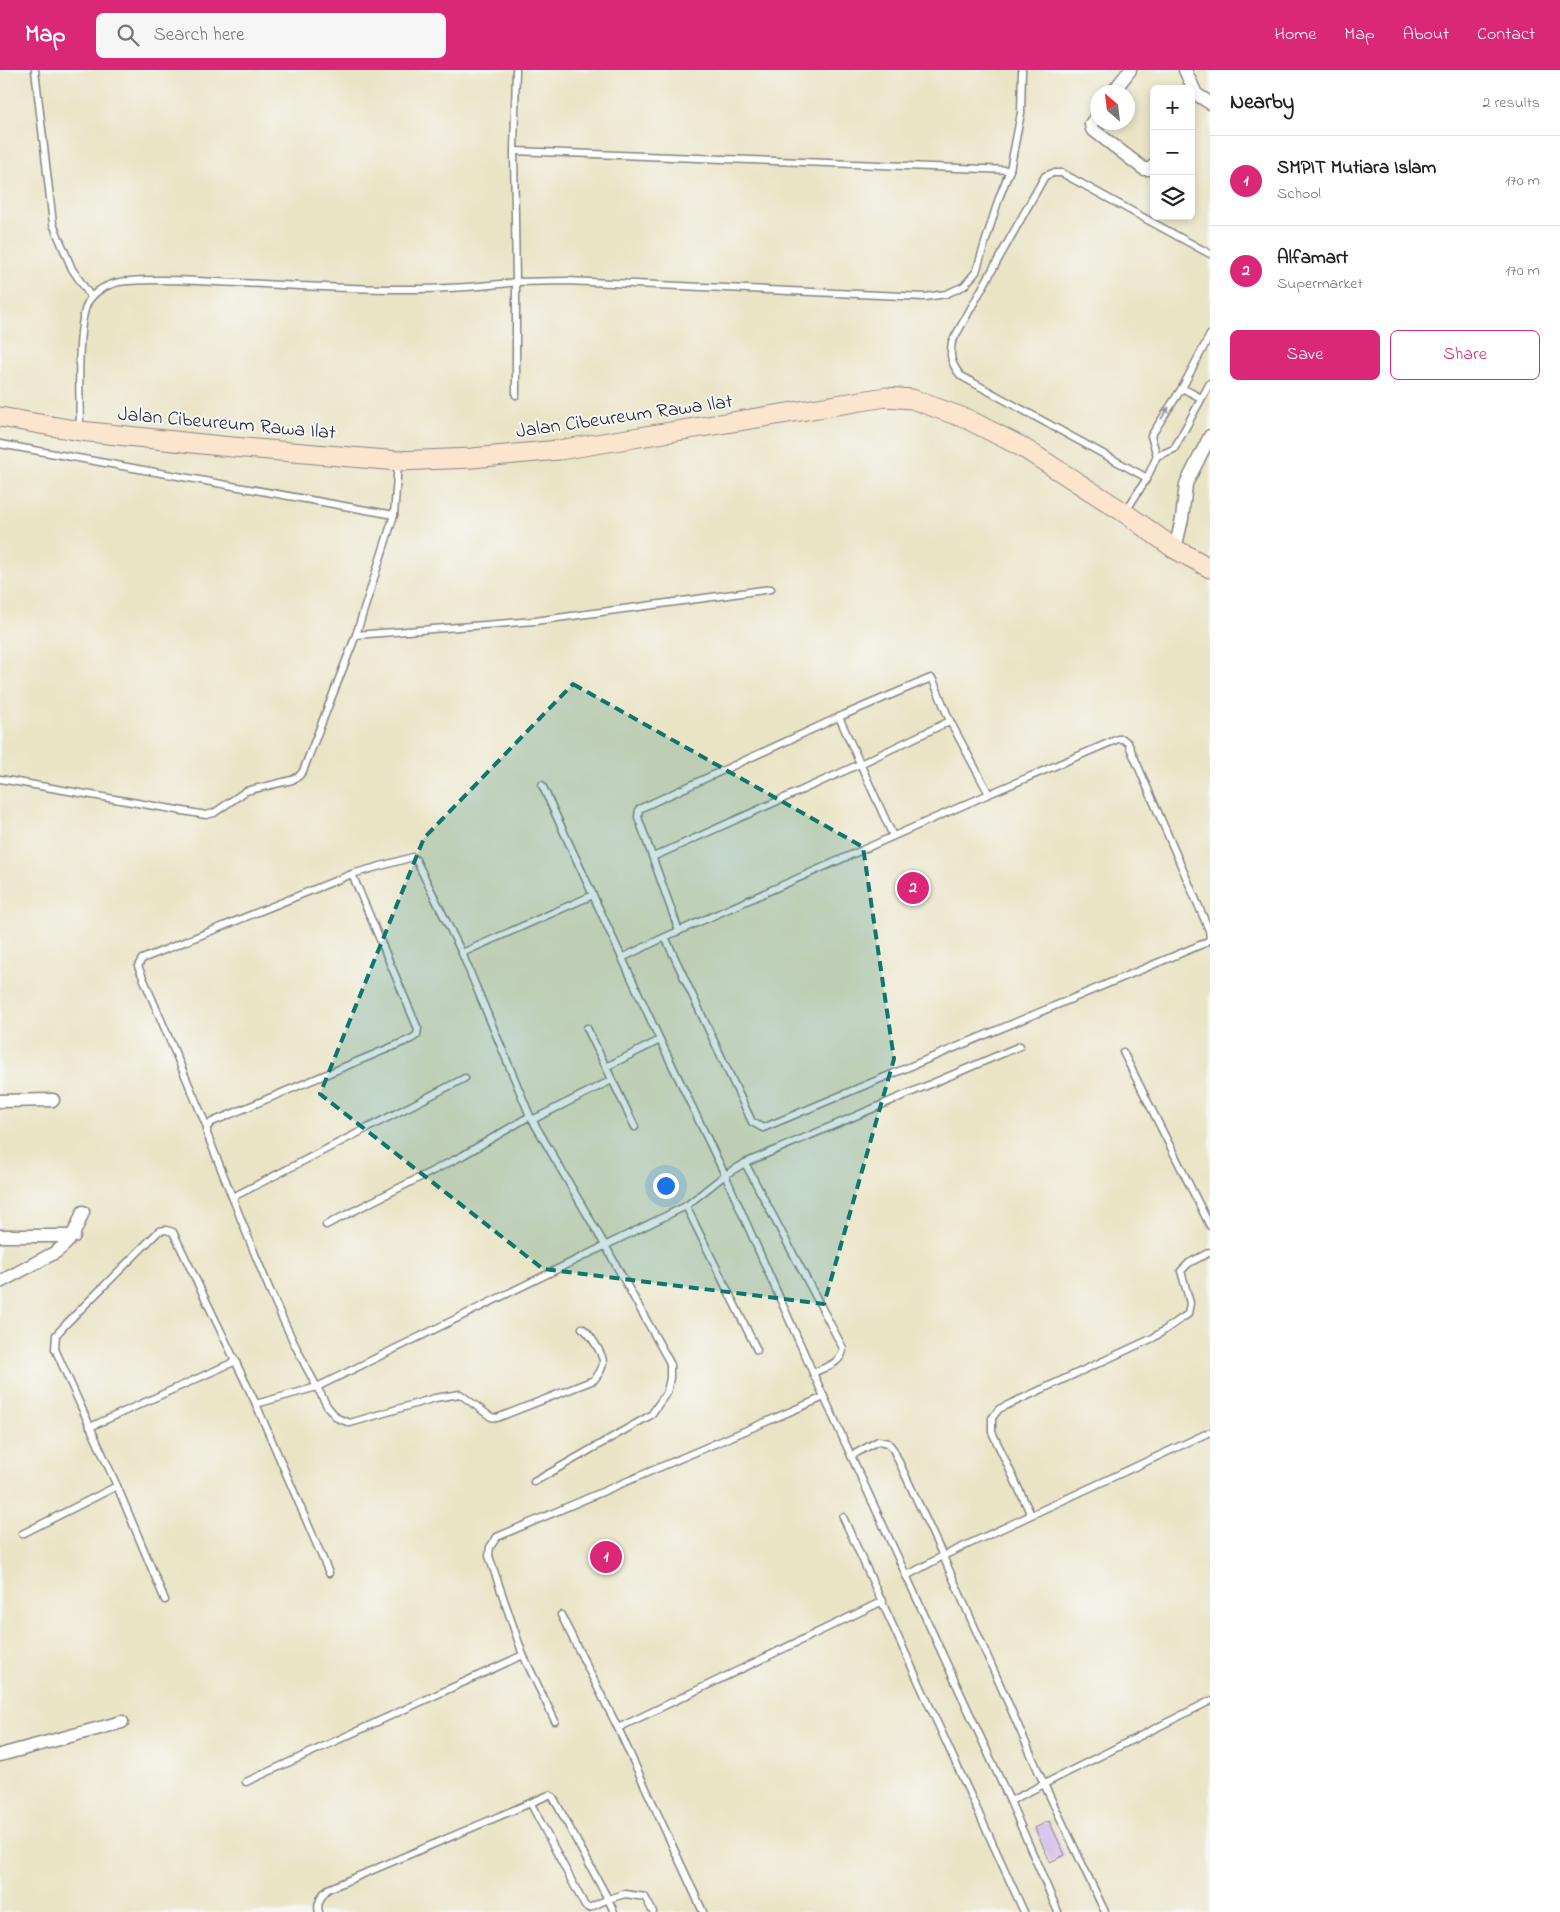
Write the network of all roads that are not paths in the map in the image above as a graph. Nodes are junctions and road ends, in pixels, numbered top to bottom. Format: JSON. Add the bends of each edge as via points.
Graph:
{"nodes":[{"id":1,"x":35,"y":70,"type":"edge"},
{"id":2,"x":516,"y":70,"type":"edge"},
{"id":3,"x":1022,"y":70,"type":"edge"},
{"id":4,"x":1130,"y":70,"type":"edge"},
{"id":5,"x":1186,"y":70,"type":"edge"},
{"id":6,"x":1118,"y":85,"type":"edge"},
{"id":7,"x":1190,"y":85,"type":"edge"},
{"id":8,"x":1195,"y":98,"type":"edge"},
{"id":9,"x":1210,"y":103,"type":"edge"},
{"id":10,"x":1093,"y":130,"type":"edge"},
{"id":11,"x":514,"y":151,"type":"junction"},
{"id":12,"x":1150,"y":169,"type":"edge"},
{"id":13,"x":1010,"y":170,"type":"junction"},
{"id":14,"x":1210,"y":254,"type":"edge"},
{"id":15,"x":516,"y":282,"type":"junction"},
{"id":16,"x":91,"y":297,"type":"junction"},
{"id":17,"x":1210,"y":335,"type":"edge"},
{"id":18,"x":1210,"y":383,"type":"edge"},
{"id":19,"x":1182,"y":388,"type":"junction"},
{"id":20,"x":516,"y":395,"type":"dead end"},
{"id":21,"x":1201,"y":398,"type":"junction"},
{"id":22,"x":0,"y":417,"type":"edge"},
{"id":23,"x":80,"y":431,"type":"junction"},
{"id":24,"x":1210,"y":436,"type":"edge"},
{"id":25,"x":0,"y":444,"type":"edge"},
{"id":26,"x":1157,"y":456,"type":"junction"},
{"id":27,"x":398,"y":461,"type":"junction"},
{"id":28,"x":1148,"y":478,"type":"junction"},
{"id":29,"x":1125,"y":513,"type":"junction"},
{"id":30,"x":394,"y":515,"type":"junction"},
{"id":31,"x":1175,"y":549,"type":"junction"},
{"id":32,"x":1209,"y":566,"type":"edge"},
{"id":33,"x":771,"y":589,"type":"dead end"},
{"id":34,"x":356,"y":635,"type":"junction"},
{"id":35,"x":839,"y":717,"type":"junction"},
{"id":36,"x":950,"y":721,"type":"junction"},
{"id":37,"x":860,"y":764,"type":"junction"},
{"id":38,"x":0,"y":779,"type":"edge"},
{"id":39,"x":542,"y":785,"type":"dead end"},
{"id":40,"x":989,"y":794,"type":"junction"},
{"id":41,"x":893,"y":836,"type":"junction"},
{"id":42,"x":653,"y":857,"type":"junction"},
{"id":43,"x":352,"y":874,"type":"junction"},
{"id":44,"x":593,"y":895,"type":"junction"},
{"id":45,"x":679,"y":931,"type":"junction"},
{"id":46,"x":665,"y":937,"type":"junction"},
{"id":47,"x":462,"y":953,"type":"junction"},
{"id":48,"x":622,"y":958,"type":"junction"},
{"id":49,"x":586,"y":1028,"type":"dead end"},
{"id":50,"x":660,"y":1040,"type":"junction"},
{"id":51,"x":1020,"y":1046,"type":"dead end"},
{"id":52,"x":1122,"y":1052,"type":"dead end"},
{"id":53,"x":606,"y":1067,"type":"junction"},
{"id":54,"x":465,"y":1078,"type":"dead end"},
{"id":55,"x":612,"y":1080,"type":"junction"},
{"id":56,"x":53,"y":1100,"type":"dead end"},
{"id":57,"x":0,"y":1101,"type":"edge"},
{"id":58,"x":531,"y":1118,"type":"junction"},
{"id":59,"x":207,"y":1127,"type":"junction"},
{"id":60,"x":635,"y":1127,"type":"dead end"},
{"id":61,"x":745,"y":1163,"type":"junction"},
{"id":62,"x":726,"y":1175,"type":"junction"},
{"id":63,"x":233,"y":1197,"type":"junction"},
{"id":64,"x":686,"y":1206,"type":"junction"},
{"id":65,"x":83,"y":1212,"type":"dead end"},
{"id":66,"x":326,"y":1225,"type":"dead end"},
{"id":67,"x":1210,"y":1226,"type":"edge"},
{"id":68,"x":0,"y":1236,"type":"edge"},
{"id":69,"x":74,"y":1236,"type":"junction"},
{"id":70,"x":606,"y":1247,"type":"junction"},
{"id":71,"x":1210,"y":1252,"type":"edge"},
{"id":72,"x":0,"y":1282,"type":"edge"},
{"id":73,"x":582,"y":1328,"type":"dead end"},
{"id":74,"x":757,"y":1350,"type":"dead end"},
{"id":75,"x":236,"y":1361,"type":"junction"},
{"id":76,"x":813,"y":1373,"type":"junction"},
{"id":77,"x":318,"y":1387,"type":"junction"},
{"id":78,"x":824,"y":1397,"type":"junction"},
{"id":79,"x":256,"y":1404,"type":"junction"},
{"id":80,"x":90,"y":1427,"type":"junction"},
{"id":81,"x":1210,"y":1432,"type":"edge"},
{"id":82,"x":851,"y":1456,"type":"junction"},
{"id":83,"x":534,"y":1482,"type":"dead end"},
{"id":84,"x":117,"y":1486,"type":"junction"},
{"id":85,"x":1031,"y":1515,"type":"junction"},
{"id":86,"x":843,"y":1517,"type":"dead end"},
{"id":87,"x":22,"y":1534,"type":"dead end"},
{"id":88,"x":943,"y":1556,"type":"junction"},
{"id":89,"x":329,"y":1573,"type":"dead end"},
{"id":90,"x":906,"y":1576,"type":"junction"},
{"id":91,"x":165,"y":1600,"type":"dead end"},
{"id":92,"x":883,"y":1601,"type":"junction"},
{"id":93,"x":561,"y":1615,"type":"dead end"},
{"id":94,"x":523,"y":1655,"type":"junction"},
{"id":95,"x":1210,"y":1701,"type":"edge"},
{"id":96,"x":555,"y":1721,"type":"dead end"},
{"id":97,"x":122,"y":1722,"type":"dead end"},
{"id":98,"x":618,"y":1728,"type":"junction"},
{"id":99,"x":0,"y":1755,"type":"edge"},
{"id":100,"x":246,"y":1782,"type":"dead end"},
{"id":101,"x":1044,"y":1784,"type":"junction"},
{"id":102,"x":1010,"y":1801,"type":"junction"},
{"id":103,"x":531,"y":1804,"type":"junction"},
{"id":104,"x":608,"y":1899,"type":"junction"},
{"id":105,"x":319,"y":1912,"type":"edge"},
{"id":106,"x":614,"y":1912,"type":"edge"},
{"id":107,"x":653,"y":1912,"type":"edge"},
{"id":108,"x":703,"y":1912,"type":"edge"},
{"id":109,"x":1024,"y":1912,"type":"edge"},
{"id":110,"x":1058,"y":1912,"type":"edge"},
{"id":111,"x":1105,"y":1912,"type":"edge"}],
"edges":[{"from":1,"to":16,"type":"lane","via":[[54,224],[72,269]]},
{"from":2,"to":11,"type":"lane"},
{"from":3,"to":13,"type":"lane","via":[[1021,113]]},
{"from":4,"to":6,"type":"street"},
{"from":5,"to":7,"type":"street"},
{"from":8,"to":9,"type":"street"},
{"from":10,"to":12,"type":"street","via":[[1144,169]]},
{"from":11,"to":13,"type":"lane"},
{"from":11,"to":15,"type":"lane"},
{"from":13,"to":15,"type":"lane","via":[[976,272],[964,286],[946,294],[924,297],[567,280]]},
{"from":14,"to":28,"type":"lane","via":[[1062,174],[1044,176],[952,342],[951,360],[961,376]]},
{"from":15,"to":16,"type":"lane","via":[[424,288],[129,280],[110,284]]},
{"from":15,"to":20,"type":"lane"},
{"from":16,"to":23,"type":"lane","via":[[81,326]]},
{"from":17,"to":19,"type":"lane"},
{"from":18,"to":21,"type":"lane"},
{"from":19,"to":21,"type":"lane"},
{"from":26,"to":19,"type":"lane","one_way":true,"via":[[1150,436]]},
{"from":21,"to":26,"type":"lane","via":[[1174,449]]},
{"from":22,"to":23,"type":"street","name":"Jalan Cibeureum Rawa Ilat"},
{"from":23,"to":27,"type":"street","name":"Jalan Cibeureum Rawa Ilat"},
{"from":24,"to":31,"type":"street","via":[[1186,484]]},
{"from":25,"to":30,"type":"lane"},
{"from":26,"to":28,"type":"lane"},
{"from":27,"to":29,"type":"street","name":"Jalan Cibeureum Rawa Ilat","via":[[559,450],[886,398],[912,399],[967,419],[1022,447]]},
{"from":27,"to":30,"type":"lane"},
{"from":28,"to":29,"type":"lane"},
{"from":29,"to":31,"type":"street","name":"Jalan Cibeureum Rawa Ilat"},
{"from":30,"to":34,"type":"lane"},
{"from":31,"to":32,"type":"street","name":"Jalan Cibeureum Rawa Ilat"},
{"from":33,"to":34,"type":"lane","via":[[535,621]]},
{"from":34,"to":38,"type":"lane","via":[[303,771],[292,780],[246,791],[214,813],[206,815]]},
{"from":35,"to":36,"type":"lane","via":[[931,678]]},
{"from":35,"to":37,"type":"lane"},
{"from":35,"to":42,"type":"lane","via":[[641,808],[638,817]]},
{"from":36,"to":37,"type":"lane"},
{"from":36,"to":40,"type":"lane"},
{"from":37,"to":41,"type":"lane"},
{"from":37,"to":42,"type":"lane"},
{"from":39,"to":44,"type":"lane"},
{"from":40,"to":41,"type":"lane"},
{"from":40,"to":46,"type":"lane","via":[[1123,739],[1128,743],[1209,930],[1210,939],[763,1128],[752,1122]]},
{"from":41,"to":45,"type":"lane"},
{"from":42,"to":45,"type":"lane"},
{"from":43,"to":47,"type":"lane","via":[[412,857]]},
{"from":43,"to":59,"type":"lane","via":[[418,1029],[417,1035],[212,1122]]},
{"from":43,"to":59,"type":"lane","via":[[142,959],[138,966]]},
{"from":44,"to":47,"type":"lane"},
{"from":44,"to":48,"type":"lane"},
{"from":45,"to":46,"type":"lane"},
{"from":46,"to":48,"type":"lane"},
{"from":47,"to":58,"type":"lane"},
{"from":48,"to":50,"type":"lane"},
{"from":49,"to":53,"type":"lane"},
{"from":50,"to":53,"type":"lane"},
{"from":50,"to":62,"type":"lane"},
{"from":51,"to":61,"type":"lane"},
{"from":52,"to":67,"type":"lane"},
{"from":53,"to":55,"type":"lane"},
{"from":54,"to":63,"type":"lane"},
{"from":55,"to":58,"type":"lane"},
{"from":55,"to":60,"type":"lane"},
{"from":56,"to":57,"type":"street"},
{"from":58,"to":66,"type":"lane"},
{"from":58,"to":70,"type":"lane"},
{"from":59,"to":63,"type":"lane"},
{"from":61,"to":62,"type":"lane"},
{"from":61,"to":76,"type":"lane","via":[[842,1348],[839,1360]]},
{"from":62,"to":64,"type":"lane"},
{"from":62,"to":76,"type":"lane"},
{"from":63,"to":77,"type":"lane","via":[[279,1313]]},
{"from":64,"to":70,"type":"lane"},
{"from":64,"to":74,"type":"lane"},
{"from":65,"to":69,"type":"street"},
{"from":68,"to":69,"type":"street"},
{"from":69,"to":72,"type":"street","via":[[56,1252]]},
{"from":70,"to":77,"type":"lane"},
{"from":70,"to":83,"type":"lane","via":[[670,1363],[667,1392],[651,1415]]},
{"from":71,"to":85,"type":"lane","via":[[1181,1271],[1190,1303],[1188,1314],[1180,1321],[1153,1338],[999,1409],[992,1418],[992,1432]]},
{"from":73,"to":77,"type":"lane","via":[[589,1333],[603,1361],[594,1380],[497,1418],[460,1394],[350,1423],[337,1418]]},
{"from":75,"to":79,"type":"lane"},
{"from":75,"to":80,"type":"lane"},
{"from":75,"to":80,"type":"lane","via":[[173,1232],[159,1231],[56,1335],[55,1349]]},
{"from":76,"to":78,"type":"lane"},
{"from":77,"to":79,"type":"lane"},
{"from":78,"to":82,"type":"lane"},
{"from":78,"to":94,"type":"lane","via":[[497,1537],[490,1547],[490,1556]]},
{"from":79,"to":89,"type":"lane"},
{"from":80,"to":84,"type":"lane"},
{"from":81,"to":85,"type":"lane"},
{"from":82,"to":88,"type":"lane","via":[[878,1441],[888,1442]]},
{"from":82,"to":90,"type":"lane"},
{"from":84,"to":87,"type":"lane"},
{"from":84,"to":91,"type":"lane"},
{"from":85,"to":88,"type":"lane"},
{"from":86,"to":92,"type":"lane"},
{"from":88,"to":90,"type":"lane"},
{"from":88,"to":101,"type":"lane"},
{"from":90,"to":102,"type":"lane"},
{"from":92,"to":98,"type":"lane"},
{"from":92,"to":109,"type":"lane"},
{"from":93,"to":98,"type":"lane"},
{"from":94,"to":96,"type":"lane"},
{"from":94,"to":100,"type":"lane"},
{"from":95,"to":101,"type":"lane"},
{"from":97,"to":99,"type":"street"},
{"from":98,"to":108,"type":"lane"},
{"from":101,"to":102,"type":"lane"},
{"from":101,"to":111,"type":"lane"},
{"from":102,"to":110,"type":"lane"},
{"from":103,"to":104,"type":"lane","via":[[546,1796],[553,1797]]},
{"from":103,"to":104,"type":"lane","via":[[584,1906],[589,1908]]},
{"from":103,"to":105,"type":"lane","via":[[328,1889],[322,1894]]},
{"from":104,"to":106,"type":"lane"},
{"from":104,"to":107,"type":"lane","via":[[625,1894],[645,1897]]}]}
